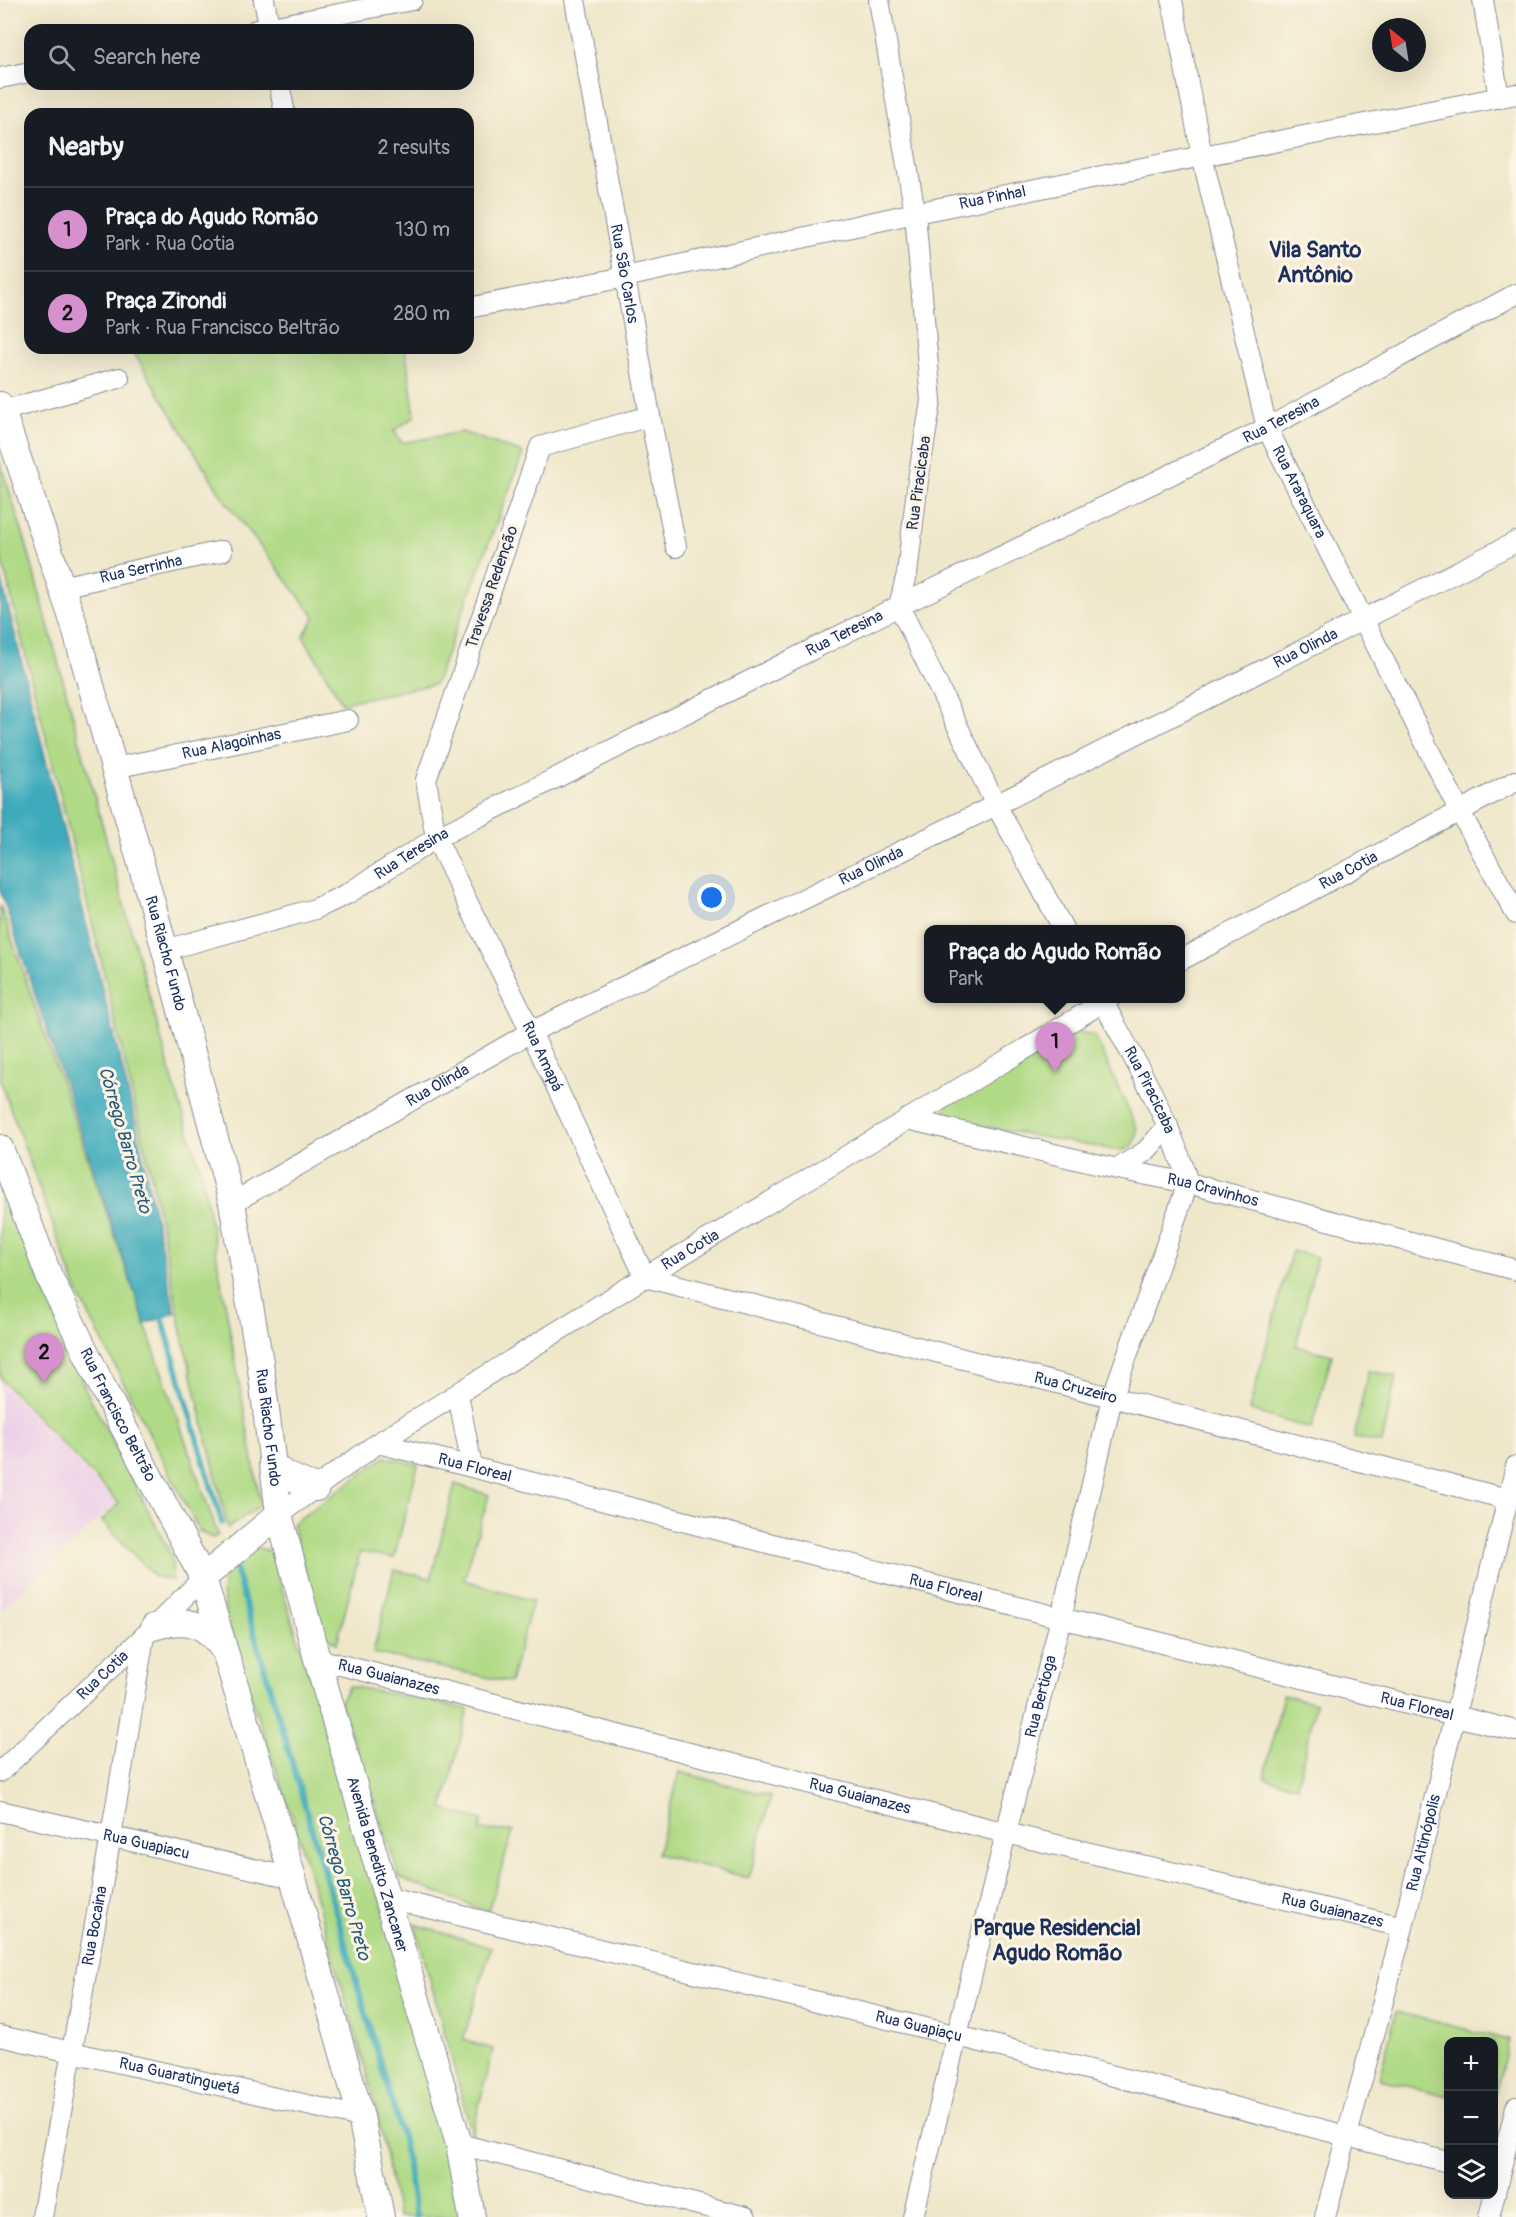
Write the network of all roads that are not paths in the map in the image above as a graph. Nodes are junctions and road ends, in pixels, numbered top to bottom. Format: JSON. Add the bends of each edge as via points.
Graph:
{"nodes":[{"id":1,"x":264,"y":0,"type":"edge"},
{"id":2,"x":412,"y":0,"type":"edge"},
{"id":3,"x":575,"y":0,"type":"edge"},
{"id":4,"x":879,"y":0,"type":"edge"},
{"id":5,"x":1172,"y":0,"type":"edge"},
{"id":6,"x":1483,"y":0,"type":"edge"},
{"id":7,"x":265,"y":24,"type":"edge"},
{"id":8,"x":290,"y":24,"type":"edge"},
{"id":9,"x":24,"y":73,"type":"edge"},
{"id":10,"x":0,"y":78,"type":"edge"},
{"id":11,"x":280,"y":90,"type":"edge"},
{"id":12,"x":1508,"y":96,"type":"edge"},
{"id":13,"x":284,"y":108,"type":"edge"},
{"id":14,"x":1202,"y":156,"type":"junction"},
{"id":15,"x":915,"y":213,"type":"junction"},
{"id":16,"x":625,"y":277,"type":"junction"},
{"id":17,"x":1516,"y":294,"type":"edge"},
{"id":18,"x":474,"y":307,"type":"edge"},
{"id":19,"x":119,"y":378,"type":"dead end"},
{"id":20,"x":650,"y":416,"type":"junction"},
{"id":21,"x":3,"y":422,"type":"edge"},
{"id":22,"x":1267,"y":428,"type":"junction"},
{"id":23,"x":1516,"y":542,"type":"edge"},
{"id":24,"x":676,"y":547,"type":"dead end"},
{"id":25,"x":222,"y":551,"type":"dead end"},
{"id":26,"x":61,"y":587,"type":"junction"},
{"id":27,"x":899,"y":606,"type":"junction"},
{"id":28,"x":1364,"y":620,"type":"junction"},
{"id":29,"x":348,"y":720,"type":"dead end"},
{"id":30,"x":114,"y":768,"type":"junction"},
{"id":31,"x":1516,"y":781,"type":"edge"},
{"id":32,"x":996,"y":805,"type":"junction"},
{"id":33,"x":1459,"y":810,"type":"junction"},
{"id":34,"x":436,"y":838,"type":"junction"},
{"id":35,"x":1516,"y":914,"type":"edge"},
{"id":36,"x":1061,"y":925,"type":"edge"},
{"id":37,"x":165,"y":950,"type":"junction"},
{"id":38,"x":1185,"y":958,"type":"edge"},
{"id":39,"x":1100,"y":1003,"type":"edge"},
{"id":40,"x":1106,"y":1003,"type":"edge"},
{"id":41,"x":531,"y":1032,"type":"junction"},
{"id":42,"x":907,"y":1119,"type":"junction"},
{"id":43,"x":1168,"y":1126,"type":"junction"},
{"id":44,"x":0,"y":1148,"type":"edge"},
{"id":45,"x":1117,"y":1169,"type":"junction"},
{"id":46,"x":1188,"y":1183,"type":"junction"},
{"id":47,"x":232,"y":1203,"type":"junction"},
{"id":48,"x":1516,"y":1270,"type":"edge"},
{"id":49,"x":645,"y":1277,"type":"junction"},
{"id":50,"x":458,"y":1394,"type":"junction"},
{"id":51,"x":1112,"y":1398,"type":"junction"},
{"id":52,"x":378,"y":1443,"type":"junction"},
{"id":53,"x":272,"y":1464,"type":"junction"},
{"id":54,"x":1516,"y":1466,"type":"edge"},
{"id":55,"x":472,"y":1467,"type":"junction"},
{"id":56,"x":316,"y":1488,"type":"junction"},
{"id":57,"x":1507,"y":1500,"type":"junction"},
{"id":58,"x":279,"y":1514,"type":"junction"},
{"id":59,"x":203,"y":1578,"type":"junction"},
{"id":60,"x":1061,"y":1618,"type":"junction"},
{"id":61,"x":149,"y":1632,"type":"junction"},
{"id":62,"x":224,"y":1651,"type":"junction"},
{"id":63,"x":316,"y":1659,"type":"junction"},
{"id":64,"x":1455,"y":1716,"type":"junction"},
{"id":65,"x":1516,"y":1731,"type":"edge"},
{"id":66,"x":2,"y":1767,"type":"edge"},
{"id":67,"x":0,"y":1811,"type":"edge"},
{"id":68,"x":1006,"y":1833,"type":"junction"},
{"id":69,"x":111,"y":1836,"type":"junction"},
{"id":70,"x":293,"y":1878,"type":"junction"},
{"id":71,"x":388,"y":1898,"type":"junction"},
{"id":72,"x":1403,"y":1927,"type":"junction"},
{"id":73,"x":0,"y":2036,"type":"edge"},
{"id":74,"x":958,"y":2036,"type":"junction"},
{"id":75,"x":72,"y":2051,"type":"junction"},
{"id":76,"x":1516,"y":2107,"type":"edge"},
{"id":77,"x":361,"y":2117,"type":"junction"},
{"id":78,"x":1346,"y":2136,"type":"junction"},
{"id":79,"x":459,"y":2144,"type":"junction"},
{"id":80,"x":1444,"y":2161,"type":"edge"},
{"id":81,"x":1503,"y":2175,"type":"edge"},
{"id":82,"x":42,"y":2217,"type":"edge"},
{"id":83,"x":381,"y":2217,"type":"edge"},
{"id":84,"x":472,"y":2217,"type":"edge"},
{"id":85,"x":746,"y":2217,"type":"edge"},
{"id":86,"x":913,"y":2217,"type":"edge"},
{"id":87,"x":1325,"y":2217,"type":"edge"},
{"id":88,"x":1489,"y":2217,"type":"edge"}],
"edges":[{"from":1,"to":7,"type":"street"},
{"from":2,"to":8,"type":"street"},
{"from":3,"to":16,"type":"street","name":"Rua São Carlos"},
{"from":4,"to":15,"type":"street","name":"Rua Piracicaba"},
{"from":5,"to":14,"type":"street","name":"Rua Araraquara"},
{"from":6,"to":12,"type":"street"},
{"from":9,"to":10,"type":"street"},
{"from":11,"to":13,"type":"street"},
{"from":12,"to":14,"type":"street","name":"Rua Pinhal"},
{"from":14,"to":15,"type":"street","name":"Rua Pinhal"},
{"from":14,"to":22,"type":"street","name":"Rua Araraquara"},
{"from":15,"to":16,"type":"street","name":"Rua Pinhal"},
{"from":15,"to":27,"type":"street","name":"Rua Piracicaba","via":[[932,402]]},
{"from":16,"to":18,"type":"street","name":"Rua Pinhal"},
{"from":16,"to":20,"type":"street","name":"Rua São Carlos"},
{"from":17,"to":22,"type":"street","name":"Rua Teresina"},
{"from":19,"to":21,"type":"street"},
{"from":20,"to":24,"type":"street","name":"Rua São Carlos"},
{"from":20,"to":34,"type":"street","name":"Travessa Redenção","via":[[540,447],[426,780]]},
{"from":21,"to":26,"type":"main road","name":"Rua Riacho Fundo"},
{"from":22,"to":27,"type":"street","name":"Rua Teresina"},
{"from":22,"to":28,"type":"street","name":"Rua Araraquara"},
{"from":23,"to":28,"type":"street","name":"Rua Olinda"},
{"from":25,"to":26,"type":"street","name":"Rua Serrinha"},
{"from":26,"to":30,"type":"main road","name":"Rua Riacho Fundo"},
{"from":27,"to":32,"type":"street"},
{"from":27,"to":34,"type":"street","name":"Rua Teresina"},
{"from":28,"to":32,"type":"street","name":"Rua Olinda"},
{"from":28,"to":33,"type":"street","name":"Rua Araraquara"},
{"from":29,"to":30,"type":"street","name":"Rua Alagoinhas"},
{"from":30,"to":37,"type":"main road","name":"Rua Riacho Fundo"},
{"from":31,"to":33,"type":"street","name":"Rua Cotia"},
{"from":32,"to":36,"type":"street"},
{"from":32,"to":41,"type":"street","name":"Rua Olinda"},
{"from":33,"to":35,"type":"street","name":"Rua Araraquara"},
{"from":33,"to":38,"type":"street","name":"Rua Cotia"},
{"from":34,"to":37,"type":"street","name":"Rua Teresina","via":[[347,894],[315,909]]},
{"from":34,"to":41,"type":"street","name":"Rua Amapá"},
{"from":37,"to":47,"type":"main road","name":"Rua Riacho Fundo"},
{"from":39,"to":42,"type":"street","name":"Rua Cotia"},
{"from":40,"to":43,"type":"street","name":"Rua Piracicaba"},
{"from":41,"to":47,"type":"street","name":"Rua Olinda"},
{"from":41,"to":49,"type":"street","name":"Rua Amapá"},
{"from":42,"to":45,"type":"street","name":"Rua Cravinhos"},
{"from":42,"to":49,"type":"street","name":"Rua Cotia"},
{"from":43,"to":45,"type":"street","via":[[1146,1151]]},
{"from":43,"to":46,"type":"street","name":"Rua Piracicaba"},
{"from":44,"to":59,"type":"main road","name":"Rua Francisco Beltrão","via":[[49,1276]]},
{"from":45,"to":46,"type":"street","name":"Rua Cravinhos"},
{"from":46,"to":48,"type":"street","name":"Rua Cravinhos"},
{"from":46,"to":51,"type":"street","name":"Rua Bertioga"},
{"from":47,"to":53,"type":"main road","name":"Rua Riacho Fundo","via":[[260,1362]]},
{"from":49,"to":50,"type":"street","name":"Rua Cotia"},
{"from":49,"to":51,"type":"street","name":"Rua Cruzeiro"},
{"from":50,"to":52,"type":"street","name":"Rua Cotia"},
{"from":50,"to":55,"type":"street"},
{"from":51,"to":57,"type":"street","name":"Rua Cruzeiro"},
{"from":51,"to":60,"type":"street","name":"Rua Bertioga"},
{"from":52,"to":55,"type":"street","name":"Rua Floreal"},
{"from":52,"to":56,"type":"street","name":"Rua Cotia"},
{"from":53,"to":56,"type":"main road","via":[[284,1474]]},
{"from":53,"to":58,"type":"main road","name":"Rua Riacho Fundo"},
{"from":54,"to":57,"type":"street","name":"Rua Altinópolis"},
{"from":55,"to":60,"type":"street","name":"Rua Floreal"},
{"from":56,"to":58,"type":"street","name":"Rua Cotia"},
{"from":57,"to":64,"type":"street","name":"Rua Altinópolis"},
{"from":58,"to":59,"type":"main road"},
{"from":58,"to":63,"type":"main road","name":"Avenida Benedito Zancaner"},
{"from":59,"to":61,"type":"street","name":"Rua Cotia"},
{"from":59,"to":62,"type":"main road"},
{"from":60,"to":64,"type":"street","name":"Rua Floreal"},
{"from":60,"to":68,"type":"street","name":"Rua Bertioga"},
{"from":61,"to":62,"type":"main road","via":[[170,1622],[186,1622],[202,1627]]},
{"from":61,"to":66,"type":"street","name":"Rua Cotia"},
{"from":61,"to":69,"type":"street","name":"Rua Bocaina"},
{"from":62,"to":70,"type":"main road"},
{"from":63,"to":68,"type":"street","name":"Rua Guaianazes"},
{"from":63,"to":71,"type":"main road","name":"Avenida Benedito Zancaner"},
{"from":64,"to":65,"type":"street","name":"Rua Floreal"},
{"from":64,"to":72,"type":"street","name":"Rua Altinópolis"},
{"from":67,"to":69,"type":"street","name":"Rua Guapiacu"},
{"from":68,"to":72,"type":"street","name":"Rua Guaianazes"},
{"from":68,"to":74,"type":"street","name":"Rua Bertioga"},
{"from":69,"to":70,"type":"street","name":"Rua Guapiacu"},
{"from":69,"to":75,"type":"street","name":"Rua Bocaina"},
{"from":70,"to":77,"type":"main road"},
{"from":71,"to":74,"type":"street","name":"Rua Guapiaçu"},
{"from":71,"to":79,"type":"main road","name":"Avenida Benedito Zancaner"},
{"from":72,"to":78,"type":"street","name":"Rua Altinópolis"},
{"from":73,"to":75,"type":"street","name":"Rua Guaratinguetá"},
{"from":74,"to":78,"type":"street","name":"Rua Guapiaçu"},
{"from":74,"to":86,"type":"street","name":"Rua Bertioga"},
{"from":75,"to":77,"type":"street","name":"Rua Guaratinguetá"},
{"from":75,"to":82,"type":"street","name":"Rua Bocaina"},
{"from":76,"to":81,"type":"street"},
{"from":77,"to":83,"type":"main road"},
{"from":78,"to":80,"type":"street","name":"Rua Guapiaçu"},
{"from":78,"to":87,"type":"street","name":"Rua Altinópolis"},
{"from":79,"to":84,"type":"main road","name":"Avenida Benedito Zancaner"},
{"from":79,"to":85,"type":"street"},
{"from":81,"to":88,"type":"street"}]}
